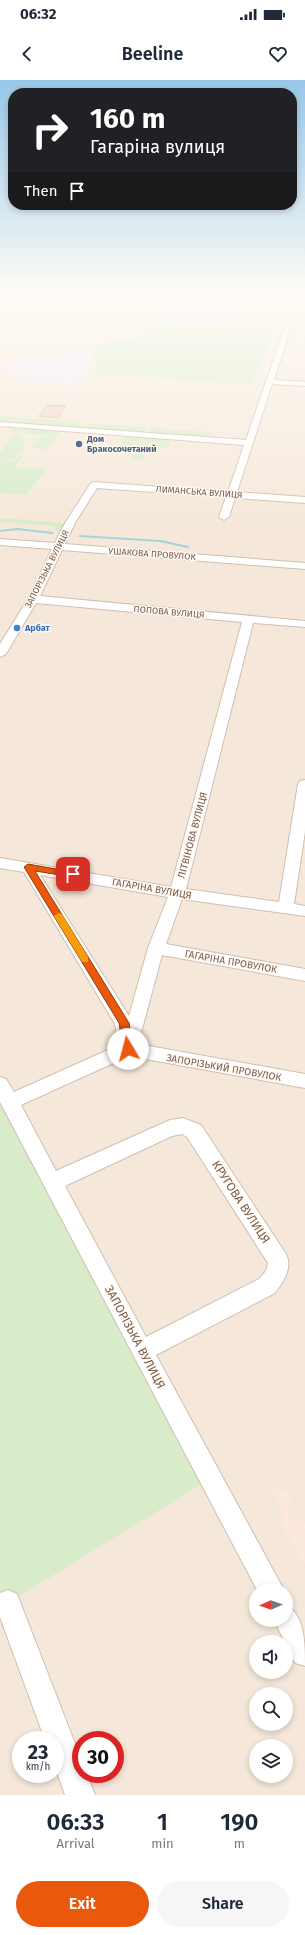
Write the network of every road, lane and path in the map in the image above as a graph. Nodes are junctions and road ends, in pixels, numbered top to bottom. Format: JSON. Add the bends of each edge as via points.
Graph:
{"nodes":[{"id":1,"x":273,"y":369,"type":"edge"},
{"id":2,"x":268,"y":382,"type":"junction"},
{"id":3,"x":305,"y":384,"type":"edge"},
{"id":4,"x":0,"y":424,"type":"edge"},
{"id":5,"x":248,"y":443,"type":"junction"},
{"id":6,"x":94,"y":485,"type":"joint"},
{"id":7,"x":231,"y":494,"type":"junction"},
{"id":8,"x":305,"y":500,"type":"edge"},
{"id":9,"x":224,"y":517,"type":"dead end"},
{"id":10,"x":0,"y":542,"type":"edge"},
{"id":11,"x":59,"y":547,"type":"junction"},
{"id":12,"x":305,"y":566,"type":"edge"},
{"id":13,"x":33,"y":599,"type":"junction"},
{"id":14,"x":248,"y":619,"type":"junction"},
{"id":15,"x":305,"y":624,"type":"edge"},
{"id":16,"x":0,"y":654,"type":"edge"},
{"id":17,"x":305,"y":784,"type":"edge"},
{"id":18,"x":0,"y":863,"type":"edge"},
{"id":19,"x":28,"y":867,"type":"junction"},
{"id":20,"x":177,"y":893,"type":"junction"},
{"id":21,"x":286,"y":908,"type":"junction"},
{"id":22,"x":305,"y":911,"type":"edge"},
{"id":23,"x":156,"y":948,"type":"junction"},
{"id":24,"x":305,"y":975,"type":"edge"},
{"id":25,"x":128,"y":1049,"type":"junction"},
{"id":26,"x":305,"y":1081,"type":"edge"},
{"id":27,"x":5,"y":1093,"type":"edge"},
{"id":28,"x":53,"y":1182,"type":"junction"},
{"id":29,"x":142,"y":1351,"type":"junction"},
{"id":30,"x":266,"y":1583,"type":"edge"},
{"id":31,"x":8,"y":1603,"type":"dead end"},
{"id":32,"x":291,"y":1627,"type":"edge"},
{"id":33,"x":305,"y":1653,"type":"edge"},
{"id":34,"x":80,"y":1795,"type":"edge"}],
"edges":[{"from":1,"to":2,"type":"street"},
{"from":2,"to":3,"type":"street"},
{"from":2,"to":5,"type":"street"},
{"from":4,"to":5,"type":"street"},
{"from":5,"to":7,"type":"street"},
{"from":6,"to":7,"type":"street","name":"ЛИМАНСЬКА ВУЛИЦЯ"},
{"from":6,"to":11,"type":"street","name":"ЗАПОРІЗЬКА ВУЛИЦЯ","via":[[70,523]]},
{"from":7,"to":8,"type":"street","name":"ЛИМАНСЬКА ВУЛИЦЯ"},
{"from":7,"to":9,"type":"street"},
{"from":10,"to":11,"type":"street","name":"УШАКОВА ПРОВУЛОК"},
{"from":11,"to":12,"type":"street","name":"УШАКОВА ПРОВУЛОК"},
{"from":11,"to":13,"type":"street","name":"ЗАПОРІЗЬКА ВУЛИЦЯ"},
{"from":13,"to":14,"type":"street","name":"ПОПОВА ВУЛИЦЯ"},
{"from":13,"to":16,"type":"street","name":"ЗАПОРІЗЬКА ВУЛИЦЯ"},
{"from":14,"to":15,"type":"street","name":"ПОПОВА ВУЛИЦЯ"},
{"from":14,"to":20,"type":"street","name":"ЛІТВІНОВА ВУЛИЦЯ"},
{"from":17,"to":21,"type":"street"},
{"from":18,"to":19,"type":"street","name":"ГАГАРІНА ВУЛИЦЯ"},
{"from":19,"to":20,"type":"street","name":"ГАГАРІНА ВУЛИЦЯ"},
{"from":19,"to":25,"type":"street","via":[[124,1023]]},
{"from":20,"to":21,"type":"street","name":"ГАГАРІНА ВУЛИЦЯ"},
{"from":20,"to":23,"type":"street","name":"ЛІТВІНОВА ВУЛИЦЯ"},
{"from":21,"to":22,"type":"street","name":"ГАГАРІНА ВУЛИЦЯ"},
{"from":23,"to":24,"type":"street","name":"ГАГАРІНА ПРОВУЛОК"},
{"from":23,"to":25,"type":"street","name":"ЛІТВІНОВА ВУЛИЦЯ"},
{"from":25,"to":26,"type":"street","name":"ЗАПОРІЗЬКИЙ ПРОВУЛОК"},
{"from":25,"to":27,"type":"street"},
{"from":27,"to":28,"type":"street","name":"ЗАПОРІЗЬКА ВУЛИЦЯ"},
{"from":28,"to":29,"type":"street","name":"ЗАПОРІЗЬКА ВУЛИЦЯ"},
{"from":28,"to":29,"type":"street","name":"КРУГОВА ВУЛИЦЯ","via":[[170,1128],[183,1126],[194,1131],[279,1261],[275,1276],[267,1286]]},
{"from":29,"to":30,"type":"street","name":"ЗАПОРІЗЬКА ВУЛИЦЯ"},
{"from":31,"to":34,"type":"street"},
{"from":32,"to":33,"type":"street"}]}
